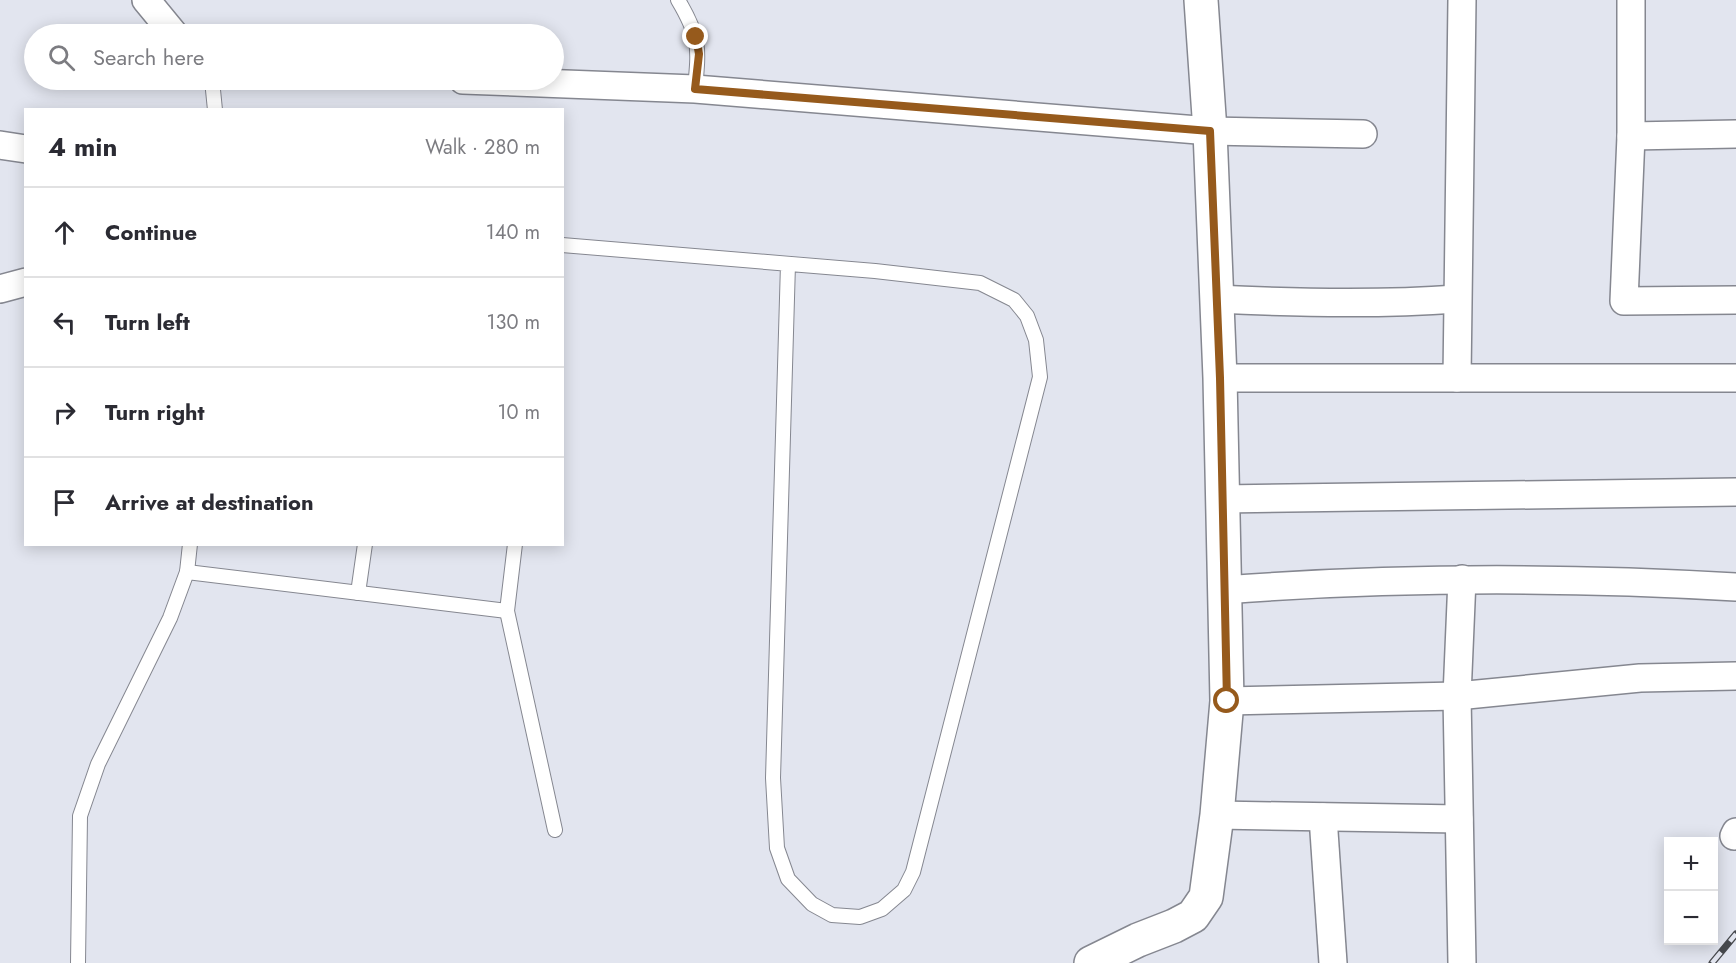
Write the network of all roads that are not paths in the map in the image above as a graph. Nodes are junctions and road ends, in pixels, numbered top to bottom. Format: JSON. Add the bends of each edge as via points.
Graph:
{"nodes":[{"id":1,"x":146,"y":0,"type":"edge"},
{"id":2,"x":678,"y":0,"type":"edge"},
{"id":3,"x":1201,"y":0,"type":"edge"},
{"id":4,"x":1462,"y":0,"type":"edge"},
{"id":5,"x":1631,"y":0,"type":"edge"},
{"id":6,"x":166,"y":24,"type":"edge"},
{"id":7,"x":564,"y":84,"type":"edge"},
{"id":8,"x":695,"y":89,"type":"junction"},
{"id":9,"x":213,"y":90,"type":"edge"},
{"id":10,"x":215,"y":108,"type":"edge"},
{"id":11,"x":1210,"y":131,"type":"junction"},
{"id":12,"x":1364,"y":134,"type":"dead end"},
{"id":13,"x":1736,"y":134,"type":"edge"},
{"id":14,"x":1631,"y":136,"type":"junction"},
{"id":15,"x":0,"y":145,"type":"edge"},
{"id":16,"x":24,"y":149,"type":"edge"},
{"id":17,"x":564,"y":245,"type":"edge"},
{"id":18,"x":788,"y":264,"type":"junction"},
{"id":19,"x":24,"y":283,"type":"edge"},
{"id":20,"x":0,"y":289,"type":"edge"},
{"id":21,"x":1216,"y":299,"type":"junction"},
{"id":22,"x":1457,"y":299,"type":"junction"},
{"id":23,"x":1736,"y":300,"type":"edge"},
{"id":24,"x":1220,"y":378,"type":"junction"},
{"id":25,"x":1457,"y":378,"type":"junction"},
{"id":26,"x":1736,"y":378,"type":"edge"},
{"id":27,"x":1736,"y":492,"type":"edge"},
{"id":28,"x":1222,"y":499,"type":"junction"},
{"id":29,"x":190,"y":546,"type":"edge"},
{"id":30,"x":364,"y":546,"type":"edge"},
{"id":31,"x":515,"y":546,"type":"edge"},
{"id":32,"x":187,"y":573,"type":"junction"},
{"id":33,"x":1462,"y":579,"type":"junction"},
{"id":34,"x":1736,"y":587,"type":"edge"},
{"id":35,"x":1224,"y":590,"type":"junction"},
{"id":36,"x":358,"y":593,"type":"junction"},
{"id":37,"x":507,"y":611,"type":"junction"},
{"id":38,"x":1736,"y":676,"type":"edge"},
{"id":39,"x":1457,"y":696,"type":"junction"},
{"id":40,"x":1227,"y":701,"type":"junction"},
{"id":41,"x":1216,"y":815,"type":"junction"},
{"id":42,"x":1323,"y":817,"type":"junction"},
{"id":43,"x":1459,"y":819,"type":"junction"},
{"id":44,"x":555,"y":830,"type":"dead end"},
{"id":45,"x":78,"y":963,"type":"edge"},
{"id":46,"x":1091,"y":963,"type":"edge"},
{"id":47,"x":1333,"y":963,"type":"edge"},
{"id":48,"x":1462,"y":963,"type":"edge"}],
"edges":[{"from":1,"to":6,"type":"street"},
{"from":2,"to":8,"type":"lane","via":[[696,37],[699,54]]},
{"from":3,"to":11,"type":"street"},
{"from":4,"to":22,"type":"street"},
{"from":5,"to":14,"type":"street"},
{"from":7,"to":8,"type":"street"},
{"from":8,"to":11,"type":"street"},
{"from":9,"to":10,"type":"lane"},
{"from":11,"to":12,"type":"street"},
{"from":11,"to":21,"type":"street"},
{"from":13,"to":14,"type":"street"},
{"from":14,"to":23,"type":"street","via":[[1624,302]]},
{"from":15,"to":16,"type":"street"},
{"from":17,"to":18,"type":"lane"},
{"from":18,"to":18,"type":"lane","via":[[980,283],[1014,300],[1027,316],[1036,340],[1040,377],[913,872],[904,890],[882,909],[860,917],[832,915],[812,904],[788,879],[777,848],[773,778]]},
{"from":19,"to":20,"type":"street"},
{"from":21,"to":22,"type":"street","via":[[1400,304]]},
{"from":21,"to":24,"type":"street"},
{"from":22,"to":25,"type":"street"},
{"from":24,"to":25,"type":"street"},
{"from":24,"to":28,"type":"street"},
{"from":25,"to":26,"type":"street"},
{"from":27,"to":28,"type":"street"},
{"from":28,"to":35,"type":"street"},
{"from":29,"to":32,"type":"lane"},
{"from":30,"to":36,"type":"lane"},
{"from":31,"to":37,"type":"lane"},
{"from":32,"to":36,"type":"lane"},
{"from":32,"to":45,"type":"lane","via":[[170,618],[98,764],[80,816]]},
{"from":33,"to":34,"type":"street"},
{"from":33,"to":35,"type":"street"},
{"from":33,"to":39,"type":"street"},
{"from":35,"to":40,"type":"street"},
{"from":36,"to":37,"type":"lane"},
{"from":37,"to":44,"type":"lane"},
{"from":38,"to":39,"type":"street","via":[[1640,678]]},
{"from":39,"to":40,"type":"street"},
{"from":39,"to":43,"type":"street"},
{"from":40,"to":41,"type":"street"},
{"from":41,"to":42,"type":"street"},
{"from":41,"to":46,"type":"street","via":[[1206,897],[1193,916]]},
{"from":42,"to":43,"type":"street"},
{"from":42,"to":47,"type":"street"},
{"from":43,"to":48,"type":"street"}]}
